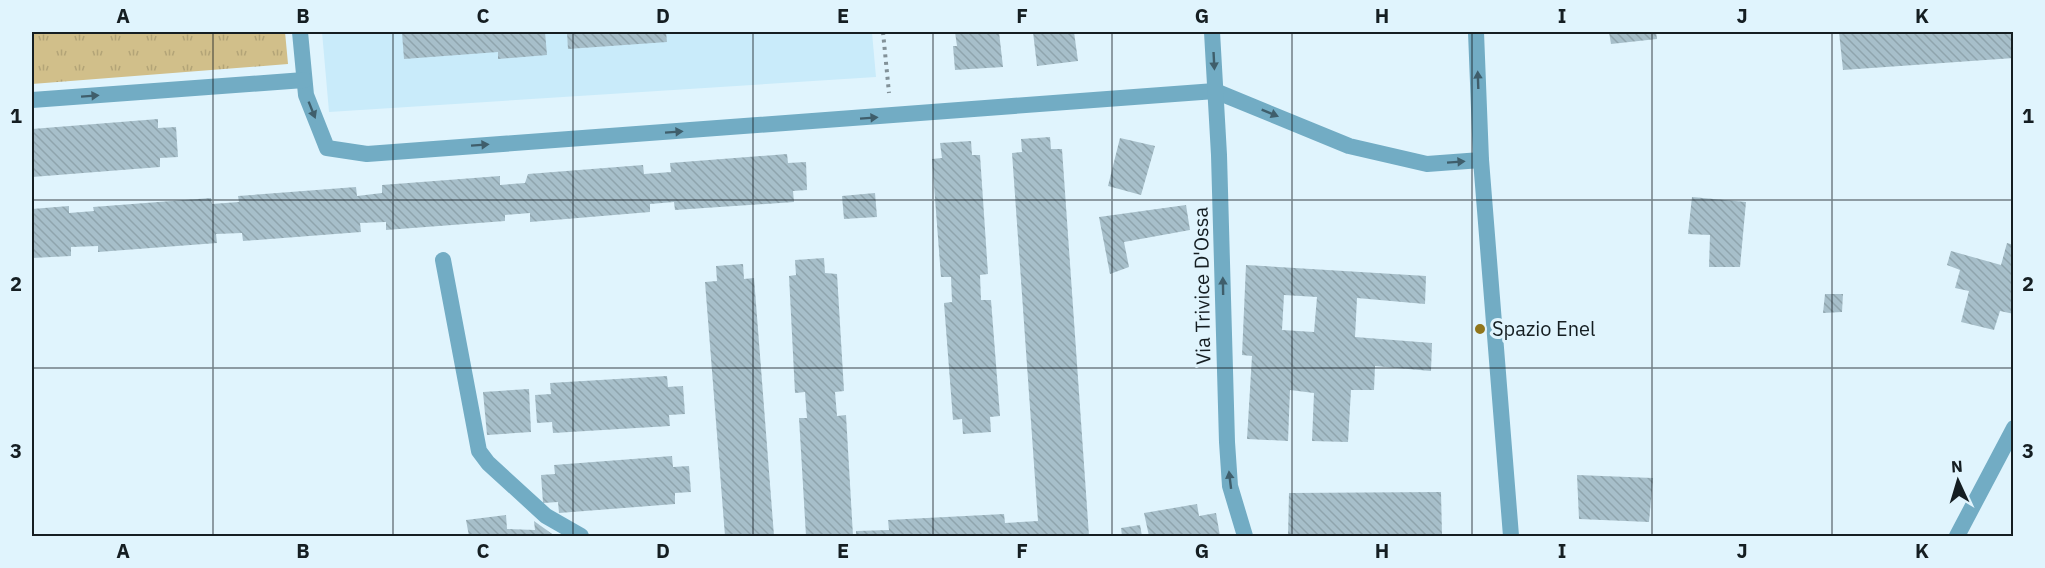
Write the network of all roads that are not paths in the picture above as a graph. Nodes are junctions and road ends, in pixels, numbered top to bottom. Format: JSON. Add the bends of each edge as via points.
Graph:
{"nodes":[{"id":1,"x":300,"y":32,"type":"edge"},
{"id":2,"x":1212,"y":32,"type":"edge"},
{"id":3,"x":1476,"y":32,"type":"edge"},
{"id":4,"x":304,"y":80,"type":"junction"},
{"id":5,"x":1215,"y":91,"type":"junction"},
{"id":6,"x":32,"y":100,"type":"edge"},
{"id":7,"x":1481,"y":160,"type":"junction"},
{"id":8,"x":443,"y":260,"type":"dead end"},
{"id":9,"x":2013,"y":428,"type":"edge"},
{"id":10,"x":581,"y":537,"type":"edge"},
{"id":11,"x":1245,"y":537,"type":"edge"},
{"id":12,"x":1511,"y":537,"type":"edge"},
{"id":13,"x":1957,"y":537,"type":"edge"}],
"edges":[{"from":1,"to":4,"type":"street"},
{"from":2,"to":5,"type":"street","name":"Via Trivice D'Ossa","one_way":true},
{"from":7,"to":3,"type":"street","one_way":true},
{"from":4,"to":5,"type":"street","one_way":true,"via":[[327,148],[367,154]]},
{"from":6,"to":4,"type":"street","one_way":true},
{"from":5,"to":7,"type":"street","one_way":true,"via":[[1349,146],[1427,164]]},
{"from":11,"to":5,"type":"street","name":"Via Trivice D'Ossa","one_way":true,"via":[[1230,486],[1227,442]]},
{"from":7,"to":12,"type":"street"},
{"from":8,"to":10,"type":"street","via":[[479,451],[546,516]]},
{"from":9,"to":13,"type":"street"}]}
